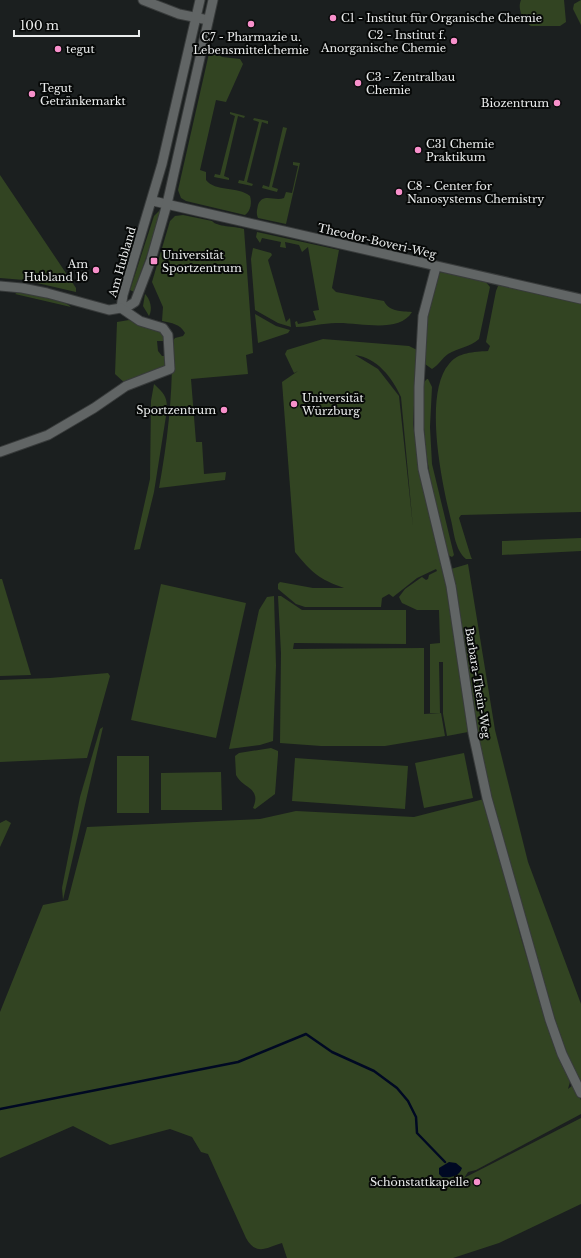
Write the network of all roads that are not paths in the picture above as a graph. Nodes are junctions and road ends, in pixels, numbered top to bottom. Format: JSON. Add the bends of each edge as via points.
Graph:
{"nodes":[{"id":1,"x":143,"y":0,"type":"edge"},
{"id":2,"x":200,"y":0,"type":"edge"},
{"id":3,"x":213,"y":0,"type":"edge"},
{"id":4,"x":196,"y":18,"type":"junction"},
{"id":5,"x":208,"y":20,"type":"junction"},
{"id":6,"x":153,"y":201,"type":"junction"},
{"id":7,"x":167,"y":204,"type":"junction"},
{"id":8,"x":436,"y":267,"type":"junction"},
{"id":9,"x":0,"y":286,"type":"edge"},
{"id":10,"x":581,"y":300,"type":"edge"},
{"id":11,"x":121,"y":308,"type":"junction"},
{"id":12,"x":0,"y":452,"type":"edge"},
{"id":13,"x":581,"y":1093,"type":"edge"}],
"edges":[{"from":1,"to":4,"type":"street"},
{"from":2,"to":4,"type":"street","name":"Am Hubland"},
{"from":3,"to":5,"type":"street","name":"Am Hubland"},
{"from":4,"to":5,"type":"street"},
{"from":4,"to":6,"type":"street","name":"Am Hubland"},
{"from":5,"to":7,"type":"street","name":"Am Hubland"},
{"from":6,"to":7,"type":"street","name":"Theodor-Boveri-Weg"},
{"from":6,"to":11,"type":"street","name":"Am Hubland"},
{"from":7,"to":8,"type":"street","name":"Theodor-Boveri-Weg"},
{"from":7,"to":11,"type":"street","name":"Am Hubland","via":[[137,298],[132,305]]},
{"from":8,"to":10,"type":"street","name":"Theodor-Boveri-Weg"},
{"from":8,"to":13,"type":"street","name":"Barbara-Thein-Weg","via":[[423,316],[419,430],[423,469],[451,586],[473,733],[487,798],[550,1020],[562,1054]]},
{"from":9,"to":11,"type":"street","via":[[41,292],[105,310]]},
{"from":11,"to":12,"type":"street","via":[[140,321],[163,328],[168,335],[170,369],[126,386],[48,435]]}]}
